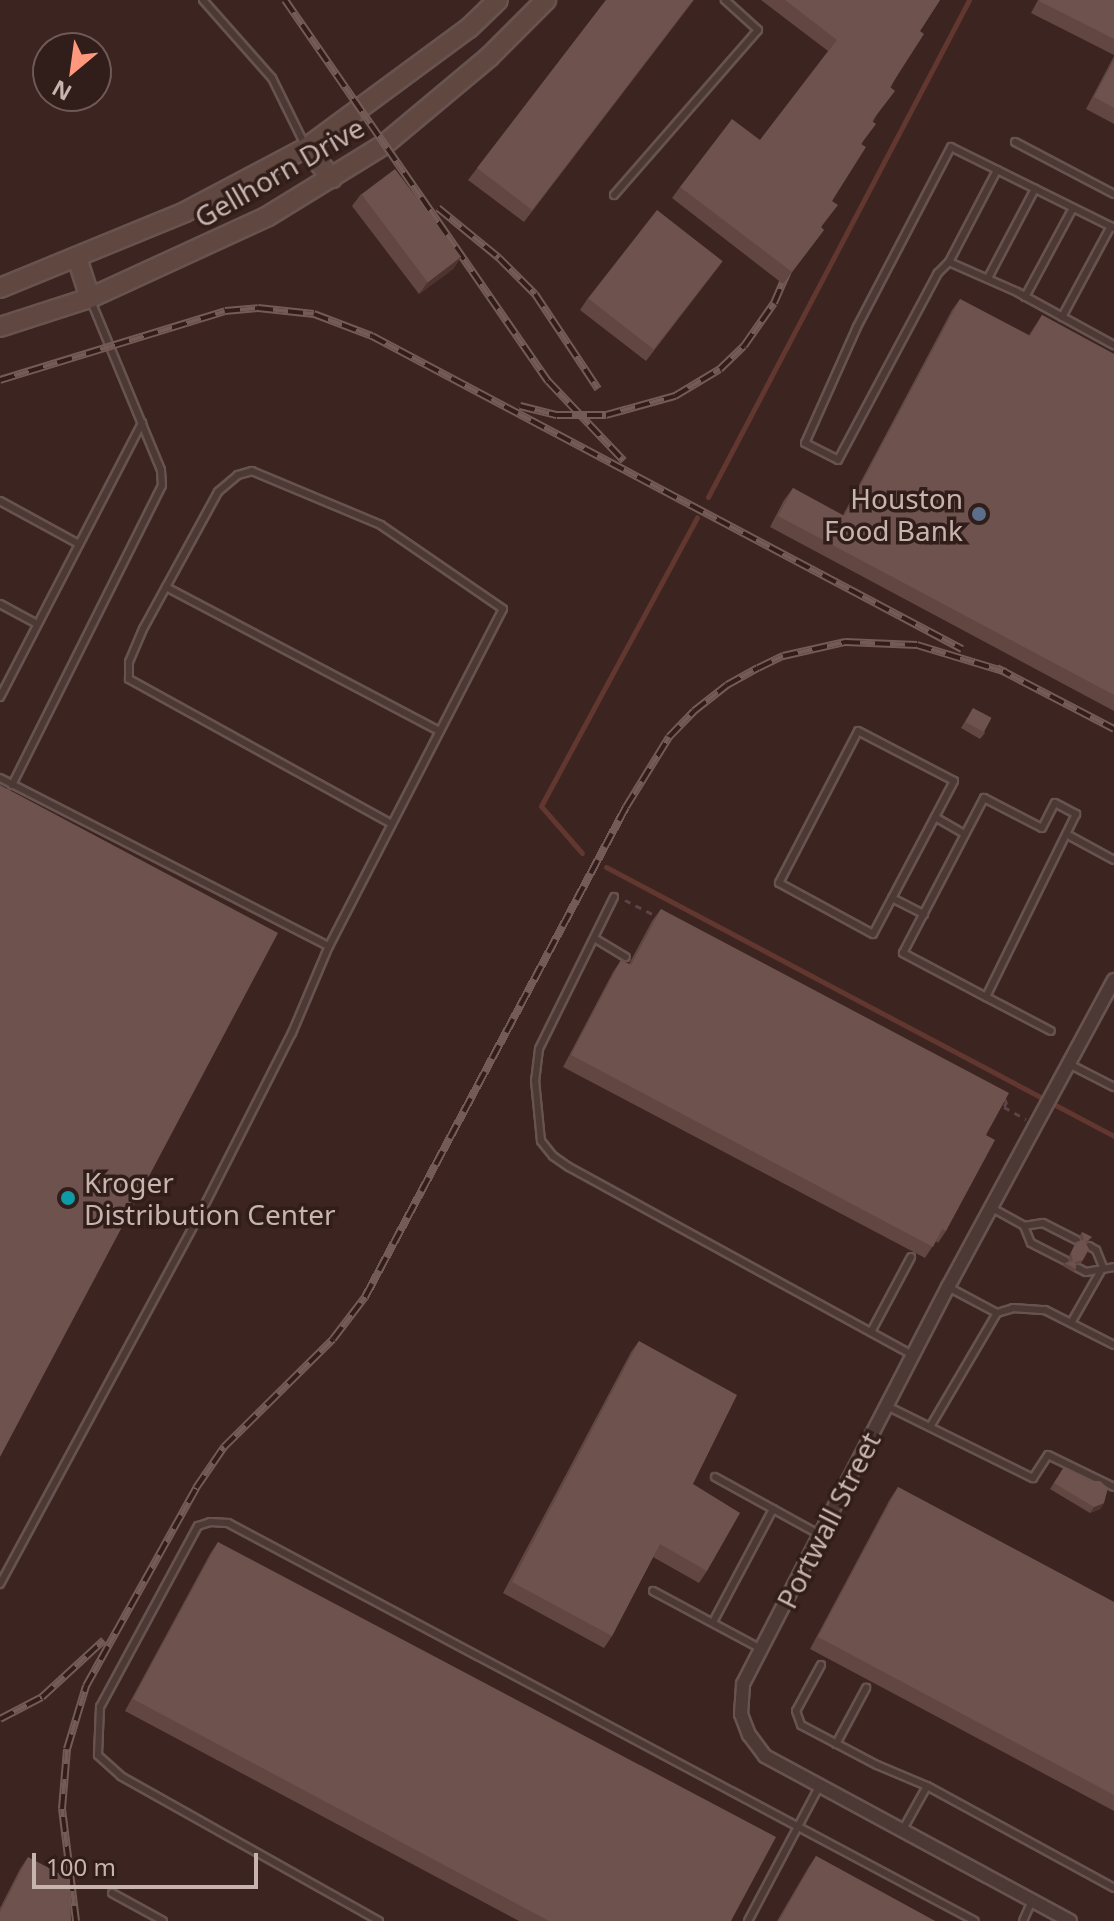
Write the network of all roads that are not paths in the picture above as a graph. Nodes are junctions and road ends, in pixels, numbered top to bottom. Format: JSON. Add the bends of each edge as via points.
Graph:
{"nodes":[{"id":1,"x":203,"y":0,"type":"edge"},
{"id":2,"x":498,"y":0,"type":"edge"},
{"id":3,"x":546,"y":0,"type":"edge"},
{"id":4,"x":725,"y":0,"type":"edge"},
{"id":5,"x":469,"y":28,"type":"junction"},
{"id":6,"x":489,"y":57,"type":"junction"},
{"id":7,"x":1015,"y":142,"type":"dead end"},
{"id":8,"x":306,"y":148,"type":"junction"},
{"id":9,"x":997,"y":170,"type":"junction"},
{"id":10,"x":332,"y":178,"type":"junction"},
{"id":11,"x":1035,"y":189,"type":"junction"},
{"id":12,"x":1114,"y":194,"type":"edge"},
{"id":13,"x":614,"y":195,"type":"dead end"},
{"id":14,"x":1073,"y":208,"type":"junction"},
{"id":15,"x":1112,"y":227,"type":"edge"},
{"id":16,"x":77,"y":258,"type":"junction"},
{"id":17,"x":949,"y":262,"type":"junction"},
{"id":18,"x":988,"y":278,"type":"junction"},
{"id":19,"x":0,"y":288,"type":"edge"},
{"id":20,"x":1025,"y":297,"type":"junction"},
{"id":21,"x":90,"y":298,"type":"junction"},
{"id":22,"x":1062,"y":317,"type":"junction"},
{"id":23,"x":0,"y":327,"type":"edge"},
{"id":24,"x":1114,"y":345,"type":"edge"},
{"id":25,"x":142,"y":423,"type":"junction"},
{"id":26,"x":0,"y":501,"type":"edge"},
{"id":27,"x":79,"y":544,"type":"junction"},
{"id":28,"x":166,"y":587,"type":"junction"},
{"id":29,"x":0,"y":604,"type":"edge"},
{"id":30,"x":37,"y":624,"type":"junction"},
{"id":31,"x":0,"y":697,"type":"edge"},
{"id":32,"x":439,"y":731,"type":"junction"},
{"id":33,"x":0,"y":778,"type":"edge"},
{"id":34,"x":12,"y":785,"type":"junction"},
{"id":35,"x":935,"y":817,"type":"junction"},
{"id":36,"x":392,"y":824,"type":"junction"},
{"id":37,"x":965,"y":834,"type":"junction"},
{"id":38,"x":1068,"y":835,"type":"junction"},
{"id":39,"x":1114,"y":860,"type":"edge"},
{"id":40,"x":614,"y":897,"type":"road end"},
{"id":41,"x":892,"y":898,"type":"junction"},
{"id":42,"x":924,"y":914,"type":"junction"},
{"id":43,"x":594,"y":938,"type":"junction"},
{"id":44,"x":329,"y":946,"type":"junction"},
{"id":45,"x":626,"y":957,"type":"dead end"},
{"id":46,"x":1114,"y":980,"type":"edge"},
{"id":47,"x":986,"y":997,"type":"junction"},
{"id":48,"x":1051,"y":1031,"type":"dead end"},
{"id":49,"x":1069,"y":1064,"type":"junction"},
{"id":50,"x":1114,"y":1087,"type":"edge"},
{"id":51,"x":992,"y":1208,"type":"junction"},
{"id":52,"x":1024,"y":1226,"type":"junction"},
{"id":53,"x":1077,"y":1240,"type":"edge"},
{"id":54,"x":1089,"y":1246,"type":"edge"},
{"id":55,"x":911,"y":1257,"type":"dead end"},
{"id":56,"x":1066,"y":1261,"type":"edge"},
{"id":57,"x":1103,"y":1267,"type":"junction"},
{"id":58,"x":1114,"y":1267,"type":"edge"},
{"id":59,"x":1078,"y":1268,"type":"edge"},
{"id":60,"x":948,"y":1287,"type":"junction"},
{"id":61,"x":997,"y":1313,"type":"junction"},
{"id":62,"x":1071,"y":1323,"type":"junction"},
{"id":63,"x":871,"y":1332,"type":"junction"},
{"id":64,"x":1114,"y":1345,"type":"edge"},
{"id":65,"x":913,"y":1355,"type":"junction"},
{"id":66,"x":887,"y":1406,"type":"junction"},
{"id":67,"x":930,"y":1427,"type":"junction"},
{"id":68,"x":715,"y":1477,"type":"dead end"},
{"id":69,"x":1114,"y":1487,"type":"edge"},
{"id":70,"x":773,"y":1509,"type":"junction"},
{"id":71,"x":820,"y":1535,"type":"junction"},
{"id":72,"x":0,"y":1584,"type":"edge"},
{"id":73,"x":653,"y":1591,"type":"dead end"},
{"id":74,"x":713,"y":1622,"type":"junction"},
{"id":75,"x":761,"y":1649,"type":"junction"},
{"id":76,"x":821,"y":1665,"type":"dead end"},
{"id":77,"x":866,"y":1688,"type":"dead end"},
{"id":78,"x":836,"y":1744,"type":"junction"},
{"id":79,"x":927,"y":1786,"type":"junction"},
{"id":80,"x":819,"y":1787,"type":"junction"},
{"id":81,"x":798,"y":1825,"type":"junction"},
{"id":82,"x":902,"y":1831,"type":"junction"},
{"id":83,"x":1114,"y":1888,"type":"edge"},
{"id":84,"x":112,"y":1893,"type":"dead end"},
{"id":85,"x":1032,"y":1901,"type":"junction"},
{"id":86,"x":163,"y":1921,"type":"edge"},
{"id":87,"x":379,"y":1921,"type":"edge"},
{"id":88,"x":748,"y":1921,"type":"edge"},
{"id":89,"x":975,"y":1921,"type":"edge"},
{"id":90,"x":1023,"y":1921,"type":"edge"},
{"id":91,"x":1070,"y":1921,"type":"edge"}],
"edges":[{"from":1,"to":8,"type":"lane","via":[[272,78]]},
{"from":2,"to":5,"type":"main road","name":"Gellhorn Drive"},
{"from":3,"to":6,"type":"main road","name":"Gellhorn Drive"},
{"from":4,"to":13,"type":"lane","via":[[758,30]]},
{"from":5,"to":6,"type":"main road"},
{"from":5,"to":8,"type":"main road","name":"Gellhorn Drive"},
{"from":6,"to":10,"type":"main road","name":"Gellhorn Drive","via":[[385,144]]},
{"from":7,"to":12,"type":"lane"},
{"from":8,"to":10,"type":"main road"},
{"from":8,"to":16,"type":"main road","name":"Gellhorn Drive","via":[[185,212]]},
{"from":9,"to":11,"type":"lane"},
{"from":9,"to":17,"type":"lane"},
{"from":9,"to":17,"type":"lane","via":[[951,147],[857,327],[805,443],[838,460],[938,273]]},
{"from":10,"to":21,"type":"main road","name":"Gellhorn Drive","via":[[268,216]]},
{"from":11,"to":14,"type":"lane"},
{"from":11,"to":18,"type":"lane"},
{"from":14,"to":15,"type":"lane"},
{"from":14,"to":20,"type":"lane"},
{"from":15,"to":22,"type":"lane"},
{"from":16,"to":19,"type":"main road","name":"Gellhorn Drive"},
{"from":16,"to":21,"type":"main road"},
{"from":17,"to":18,"type":"lane"},
{"from":18,"to":20,"type":"lane"},
{"from":20,"to":22,"type":"lane"},
{"from":21,"to":23,"type":"main road","name":"Gellhorn Drive"},
{"from":21,"to":25,"type":"lane"},
{"from":22,"to":24,"type":"lane"},
{"from":25,"to":27,"type":"lane"},
{"from":25,"to":34,"type":"lane","via":[[161,470],[159,498]]},
{"from":26,"to":27,"type":"lane"},
{"from":27,"to":30,"type":"lane"},
{"from":28,"to":32,"type":"lane"},
{"from":28,"to":32,"type":"lane","via":[[218,492],[238,475],[252,471],[381,525],[503,609]]},
{"from":28,"to":36,"type":"lane","via":[[129,662],[129,679]]},
{"from":29,"to":30,"type":"lane"},
{"from":30,"to":31,"type":"lane"},
{"from":32,"to":36,"type":"lane"},
{"from":33,"to":34,"type":"lane"},
{"from":34,"to":44,"type":"lane"},
{"from":35,"to":37,"type":"lane"},
{"from":35,"to":41,"type":"lane"},
{"from":35,"to":41,"type":"lane","via":[[954,781],[858,731],[779,883],[873,934]]},
{"from":36,"to":44,"type":"lane"},
{"from":37,"to":38,"type":"lane","via":[[984,798],[1042,828],[1055,803],[1076,814]]},
{"from":37,"to":42,"type":"lane"},
{"from":38,"to":39,"type":"lane"},
{"from":38,"to":47,"type":"lane"},
{"from":40,"to":43,"type":"lane"},
{"from":41,"to":42,"type":"lane"},
{"from":42,"to":47,"type":"lane","via":[[903,953]]},
{"from":43,"to":45,"type":"lane"},
{"from":43,"to":63,"type":"lane","via":[[539,1049],[535,1080],[541,1141],[569,1167]]},
{"from":44,"to":72,"type":"lane","via":[[292,1033],[196,1222]]},
{"from":46,"to":49,"type":"street","name":"Portwall Street"},
{"from":47,"to":48,"type":"lane"},
{"from":49,"to":50,"type":"lane"},
{"from":49,"to":51,"type":"street","name":"Portwall Street"},
{"from":51,"to":52,"type":"lane"},
{"from":51,"to":60,"type":"street","name":"Portwall Street"},
{"from":52,"to":53,"type":"lane","via":[[1043,1223]]},
{"from":52,"to":56,"type":"lane","via":[[1031,1243]]},
{"from":54,"to":57,"type":"lane"},
{"from":55,"to":63,"type":"lane"},
{"from":57,"to":58,"type":"lane"},
{"from":57,"to":59,"type":"lane","via":[[1086,1272]]},
{"from":57,"to":62,"type":"lane"},
{"from":60,"to":61,"type":"lane"},
{"from":60,"to":65,"type":"street","name":"Portwall Street"},
{"from":61,"to":62,"type":"lane","via":[[1045,1310]]},
{"from":61,"to":67,"type":"lane"},
{"from":62,"to":64,"type":"lane"},
{"from":63,"to":65,"type":"lane"},
{"from":65,"to":66,"type":"street","name":"Portwall Street"},
{"from":66,"to":67,"type":"lane"},
{"from":66,"to":71,"type":"street","name":"Portwall Street"},
{"from":67,"to":69,"type":"lane","via":[[1033,1478],[1048,1455]]},
{"from":68,"to":70,"type":"lane"},
{"from":70,"to":71,"type":"lane"},
{"from":70,"to":74,"type":"lane"},
{"from":71,"to":75,"type":"street","name":"Portwall Street"},
{"from":73,"to":74,"type":"lane"},
{"from":74,"to":75,"type":"lane"},
{"from":75,"to":80,"type":"street","name":"Portwall Street","via":[[743,1684],[741,1714],[749,1735],[765,1756]]},
{"from":76,"to":78,"type":"lane","via":[[796,1711],[797,1719]]},
{"from":77,"to":78,"type":"lane"},
{"from":78,"to":79,"type":"lane"},
{"from":79,"to":82,"type":"lane"},
{"from":79,"to":83,"type":"lane"},
{"from":80,"to":81,"type":"lane"},
{"from":80,"to":82,"type":"street","name":"Portwall Street"},
{"from":81,"to":87,"type":"lane","via":[[228,1523],[198,1526],[100,1707],[98,1755],[121,1776]]},
{"from":81,"to":88,"type":"lane"},
{"from":81,"to":89,"type":"lane"},
{"from":82,"to":85,"type":"street","name":"Portwall Street"},
{"from":84,"to":86,"type":"lane"},
{"from":85,"to":90,"type":"lane"},
{"from":85,"to":91,"type":"street","name":"Portwall Street"}]}
